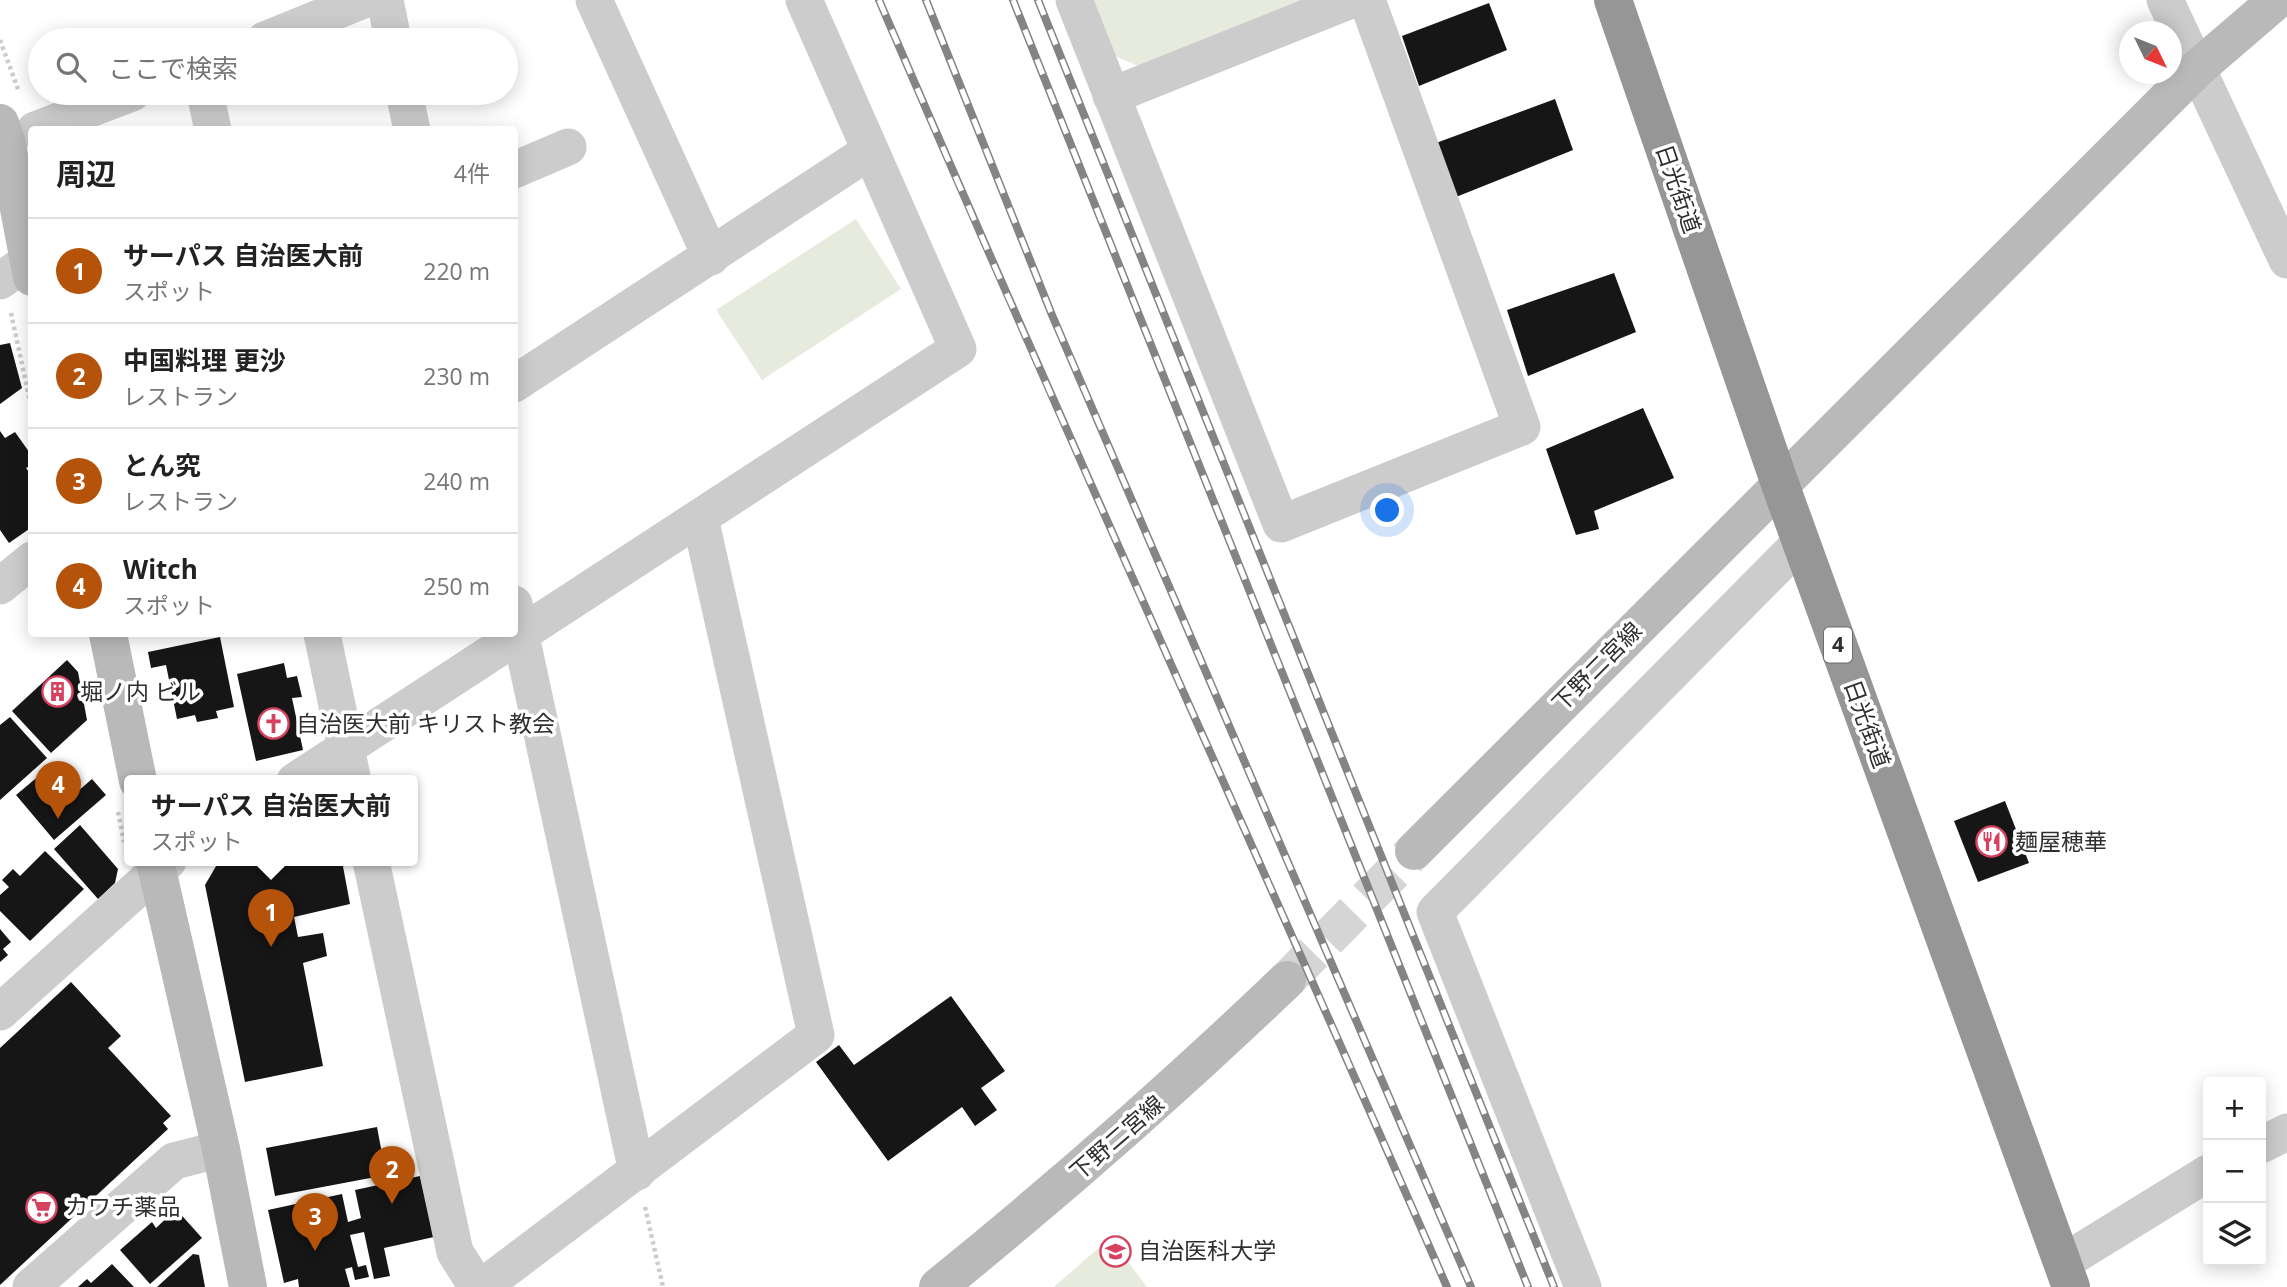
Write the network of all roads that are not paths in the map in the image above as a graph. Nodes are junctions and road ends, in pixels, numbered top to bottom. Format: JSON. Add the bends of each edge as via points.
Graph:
{"nodes":[{"id":1,"x":363,"y":0,"type":"edge"},
{"id":2,"x":384,"y":0,"type":"edge"},
{"id":3,"x":594,"y":0,"type":"edge"},
{"id":4,"x":804,"y":0,"type":"edge"},
{"id":5,"x":1074,"y":0,"type":"edge"},
{"id":6,"x":1352,"y":0,"type":"edge"},
{"id":7,"x":1367,"y":0,"type":"edge"},
{"id":8,"x":1612,"y":0,"type":"edge"},
{"id":9,"x":2165,"y":0,"type":"edge"},
{"id":10,"x":2277,"y":0,"type":"edge"},
{"id":11,"x":294,"y":28,"type":"edge"},
{"id":12,"x":390,"y":28,"type":"edge"},
{"id":13,"x":2199,"y":67,"type":"junction"},
{"id":14,"x":1111,"y":96,"type":"junction"},
{"id":15,"x":90,"y":105,"type":"edge"},
{"id":16,"x":208,"y":105,"type":"edge"},
{"id":17,"x":407,"y":105,"type":"edge"},
{"id":18,"x":19,"y":125,"type":"edge"},
{"id":19,"x":212,"y":126,"type":"edge"},
{"id":20,"x":411,"y":126,"type":"edge"},
{"id":21,"x":568,"y":147,"type":"dead end"},
{"id":22,"x":870,"y":151,"type":"junction"},
{"id":23,"x":518,"y":168,"type":"edge"},
{"id":24,"x":710,"y":257,"type":"junction"},
{"id":25,"x":2287,"y":260,"type":"edge"},
{"id":26,"x":16,"y":274,"type":"edge"},
{"id":27,"x":518,"y":380,"type":"edge"},
{"id":28,"x":1780,"y":484,"type":"junction"},
{"id":29,"x":700,"y":518,"type":"junction"},
{"id":30,"x":1801,"y":542,"type":"junction"},
{"id":31,"x":28,"y":563,"type":"edge"},
{"id":32,"x":0,"y":586,"type":"edge"},
{"id":33,"x":518,"y":620,"type":"edge"},
{"id":34,"x":109,"y":637,"type":"edge"},
{"id":35,"x":323,"y":637,"type":"edge"},
{"id":36,"x":498,"y":637,"type":"edge"},
{"id":37,"x":350,"y":764,"type":"edge"},
{"id":38,"x":137,"y":775,"type":"edge"},
{"id":39,"x":314,"y":775,"type":"edge"},
{"id":40,"x":1414,"y":851,"type":"tunnel mouth"},
{"id":41,"x":158,"y":866,"type":"edge"},
{"id":42,"x":160,"y":866,"type":"edge"},
{"id":43,"x":372,"y":866,"type":"edge"},
{"id":44,"x":1287,"y":980,"type":"tunnel mouth"},
{"id":45,"x":0,"y":1012,"type":"edge"},
{"id":46,"x":2287,"y":1132,"type":"edge"},
{"id":47,"x":2266,"y":1142,"type":"edge"},
{"id":48,"x":221,"y":1149,"type":"junction"},
{"id":49,"x":637,"y":1172,"type":"junction"},
{"id":50,"x":2203,"y":1177,"type":"edge"},
{"id":51,"x":2066,"y":1275,"type":"edge"},
{"id":52,"x":31,"y":1287,"type":"edge"},
{"id":53,"x":248,"y":1287,"type":"edge"},
{"id":54,"x":480,"y":1287,"type":"edge"},
{"id":55,"x":938,"y":1287,"type":"edge"},
{"id":56,"x":1584,"y":1287,"type":"edge"}],
"edges":[{"from":1,"to":11,"type":"street"},
{"from":2,"to":12,"type":"street"},
{"from":3,"to":24,"type":"street"},
{"from":4,"to":22,"type":"street"},
{"from":5,"to":14,"type":"street"},
{"from":6,"to":14,"type":"street"},
{"from":7,"to":14,"type":"street","via":[[1522,428],[1281,524]]},
{"from":8,"to":28,"type":"highway","name":"日光街道","number":"4"},
{"from":9,"to":13,"type":"street"},
{"from":10,"to":13,"type":"street","name":"下野二宮線"},
{"from":13,"to":25,"type":"street"},
{"from":13,"to":28,"type":"street","name":"下野二宮線"},
{"from":15,"to":18,"type":"street"},
{"from":16,"to":19,"type":"street"},
{"from":17,"to":20,"type":"street"},
{"from":18,"to":26,"type":"street"},
{"from":21,"to":23,"type":"street"},
{"from":22,"to":24,"type":"street"},
{"from":22,"to":29,"type":"street","via":[[958,349]]},
{"from":24,"to":27,"type":"street"},
{"from":28,"to":30,"type":"highway","name":"日光街道","number":"4"},
{"from":28,"to":40,"type":"street","name":"下野二宮線"},
{"from":29,"to":33,"type":"street"},
{"from":29,"to":49,"type":"street","via":[[816,1035]]},
{"from":30,"to":51,"type":"highway","name":"日光街道","number":"4"},
{"from":30,"to":56,"type":"street","via":[[1435,912]]},
{"from":31,"to":32,"type":"street"},
{"from":33,"to":49,"type":"street"},
{"from":34,"to":38,"type":"street"},
{"from":35,"to":37,"type":"street"},
{"from":36,"to":37,"type":"street"},
{"from":37,"to":39,"type":"street"},
{"from":41,"to":45,"type":"street"},
{"from":42,"to":48,"type":"street"},
{"from":43,"to":54,"type":"street","via":[[455,1252]]},
{"from":44,"to":55,"type":"street","name":"下野二宮線","via":[[1057,1191]]},
{"from":46,"to":47,"type":"street"},
{"from":48,"to":52,"type":"street","via":[[174,1161]]},
{"from":48,"to":53,"type":"street"},
{"from":49,"to":54,"type":"street"},
{"from":50,"to":51,"type":"street"}]}
